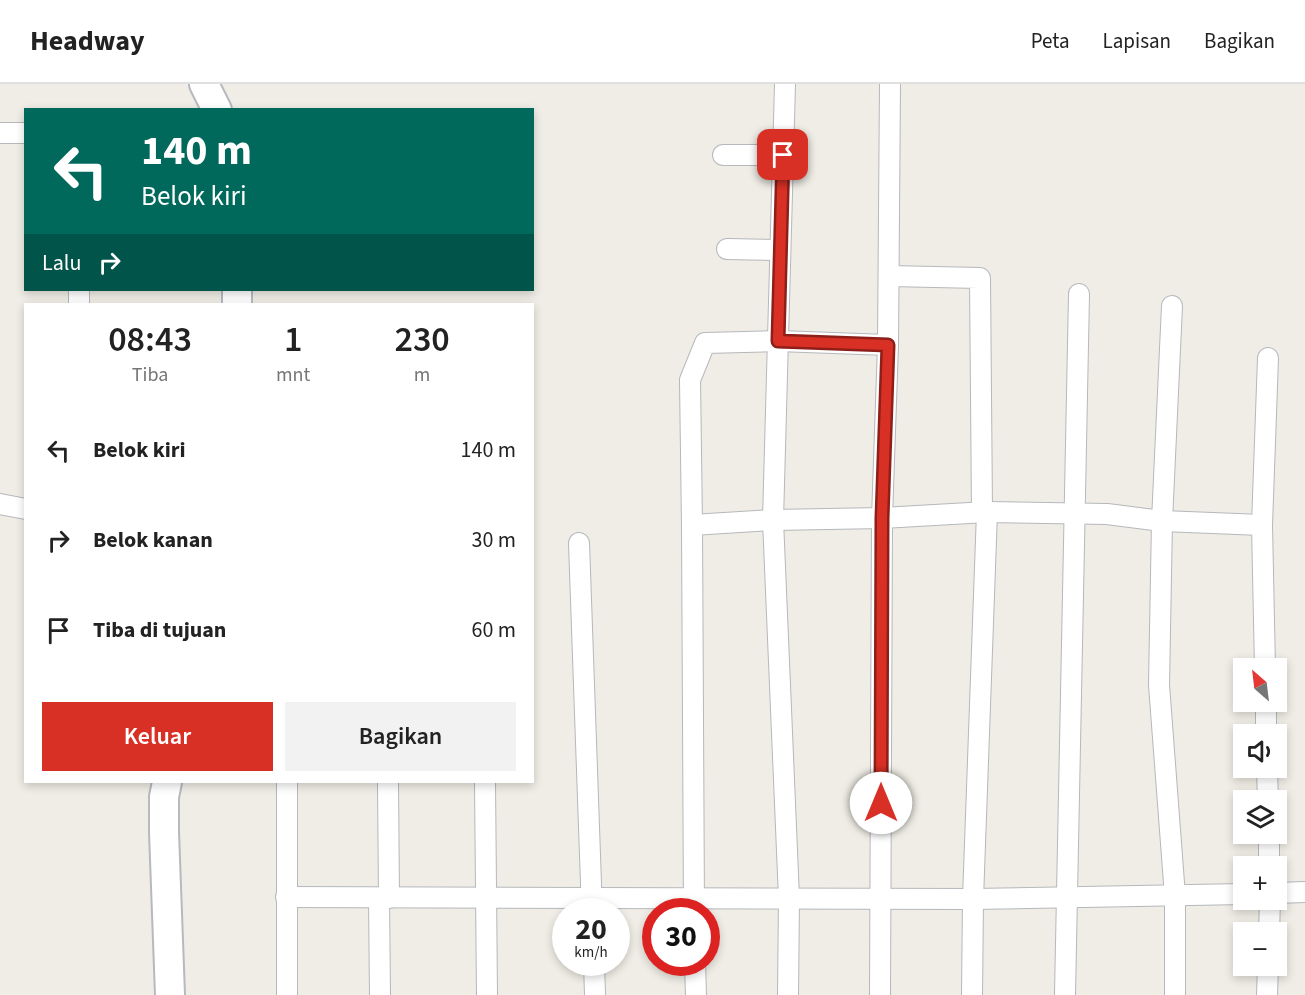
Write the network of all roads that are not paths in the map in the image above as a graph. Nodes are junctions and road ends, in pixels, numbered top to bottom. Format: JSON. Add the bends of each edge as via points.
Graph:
{"nodes":[{"id":1,"x":204,"y":84,"type":"edge"},
{"id":2,"x":784,"y":84,"type":"edge"},
{"id":3,"x":890,"y":84,"type":"edge"},
{"id":4,"x":216,"y":108,"type":"edge"},
{"id":5,"x":0,"y":133,"type":"edge"},
{"id":6,"x":24,"y":133,"type":"edge"},
{"id":7,"x":723,"y":155,"type":"dead end"},
{"id":8,"x":783,"y":155,"type":"junction"},
{"id":9,"x":727,"y":249,"type":"dead end"},
{"id":10,"x":780,"y":250,"type":"junction"},
{"id":11,"x":889,"y":276,"type":"junction"},
{"id":12,"x":1079,"y":294,"type":"dead end"},
{"id":13,"x":1172,"y":306,"type":"dead end"},
{"id":14,"x":778,"y":341,"type":"junction"},
{"id":15,"x":888,"y":345,"type":"junction"},
{"id":16,"x":1268,"y":358,"type":"dead end"},
{"id":17,"x":0,"y":504,"type":"edge"},
{"id":18,"x":24,"y":508,"type":"edge"},
{"id":19,"x":984,"y":512,"type":"junction"},
{"id":20,"x":1074,"y":512,"type":"junction"},
{"id":21,"x":882,"y":518,"type":"junction"},
{"id":22,"x":773,"y":520,"type":"junction"},
{"id":23,"x":1162,"y":521,"type":"junction"},
{"id":24,"x":692,"y":525,"type":"junction"},
{"id":25,"x":1262,"y":525,"type":"junction"},
{"id":26,"x":579,"y":543,"type":"dead end"},
{"id":27,"x":1265,"y":658,"type":"edge"},
{"id":28,"x":167,"y":783,"type":"edge"},
{"id":29,"x":286,"y":783,"type":"edge"},
{"id":30,"x":388,"y":783,"type":"edge"},
{"id":31,"x":485,"y":783,"type":"edge"},
{"id":32,"x":1305,"y":892,"type":"edge"},
{"id":33,"x":1287,"y":893,"type":"edge"},
{"id":34,"x":1233,"y":894,"type":"edge"},
{"id":35,"x":1175,"y":896,"type":"junction"},
{"id":36,"x":286,"y":897,"type":"junction"},
{"id":37,"x":487,"y":897,"type":"junction"},
{"id":38,"x":384,"y":898,"type":"junction"},
{"id":39,"x":592,"y":898,"type":"edge"},
{"id":40,"x":694,"y":898,"type":"edge"},
{"id":41,"x":789,"y":898,"type":"junction"},
{"id":42,"x":881,"y":898,"type":"junction"},
{"id":43,"x":1067,"y":898,"type":"junction"},
{"id":44,"x":974,"y":899,"type":"junction"},
{"id":45,"x":552,"y":902,"type":"edge"},
{"id":46,"x":720,"y":903,"type":"edge"},
{"id":47,"x":594,"y":976,"type":"edge"},
{"id":48,"x":695,"y":976,"type":"edge"},
{"id":49,"x":1268,"y":976,"type":"edge"},
{"id":50,"x":170,"y":995,"type":"edge"},
{"id":51,"x":287,"y":995,"type":"edge"},
{"id":52,"x":381,"y":995,"type":"edge"},
{"id":53,"x":487,"y":995,"type":"edge"},
{"id":54,"x":595,"y":995,"type":"edge"},
{"id":55,"x":696,"y":995,"type":"edge"},
{"id":56,"x":788,"y":995,"type":"edge"},
{"id":57,"x":880,"y":995,"type":"edge"},
{"id":58,"x":972,"y":995,"type":"edge"},
{"id":59,"x":1065,"y":995,"type":"edge"},
{"id":60,"x":1175,"y":995,"type":"edge"},
{"id":61,"x":1267,"y":995,"type":"edge"}],
"edges":[{"from":1,"to":4,"type":"main road"},
{"from":2,"to":8,"type":"street"},
{"from":3,"to":11,"type":"street"},
{"from":5,"to":6,"type":"street"},
{"from":7,"to":8,"type":"street"},
{"from":8,"to":10,"type":"street"},
{"from":9,"to":10,"type":"street"},
{"from":10,"to":14,"type":"street"},
{"from":11,"to":15,"type":"street"},
{"from":11,"to":19,"type":"street","via":[[980,278]]},
{"from":12,"to":20,"type":"street"},
{"from":13,"to":23,"type":"street"},
{"from":14,"to":15,"type":"street"},
{"from":14,"to":22,"type":"street"},
{"from":14,"to":24,"type":"street","via":[[705,343],[690,380]]},
{"from":15,"to":21,"type":"street"},
{"from":16,"to":25,"type":"street"},
{"from":17,"to":18,"type":"street"},
{"from":19,"to":20,"type":"street"},
{"from":19,"to":21,"type":"street"},
{"from":19,"to":44,"type":"street"},
{"from":20,"to":23,"type":"street"},
{"from":20,"to":43,"type":"street"},
{"from":21,"to":22,"type":"street"},
{"from":21,"to":42,"type":"street"},
{"from":22,"to":24,"type":"street"},
{"from":22,"to":41,"type":"street"},
{"from":23,"to":25,"type":"street"},
{"from":23,"to":35,"type":"street","via":[[1159,685]]},
{"from":24,"to":40,"type":"street"},
{"from":25,"to":27,"type":"street"},
{"from":26,"to":39,"type":"street"},
{"from":28,"to":50,"type":"main road","via":[[164,832]]},
{"from":29,"to":36,"type":"street"},
{"from":30,"to":38,"type":"street"},
{"from":31,"to":37,"type":"street"},
{"from":32,"to":33,"type":"street"},
{"from":34,"to":35,"type":"street"},
{"from":35,"to":43,"type":"street"},
{"from":35,"to":60,"type":"street"},
{"from":36,"to":38,"type":"street"},
{"from":36,"to":51,"type":"street"},
{"from":37,"to":38,"type":"street"},
{"from":37,"to":45,"type":"street"},
{"from":37,"to":53,"type":"street"},
{"from":38,"to":52,"type":"street"},
{"from":41,"to":42,"type":"street"},
{"from":41,"to":46,"type":"street"},
{"from":41,"to":56,"type":"street"},
{"from":42,"to":44,"type":"street"},
{"from":42,"to":57,"type":"street"},
{"from":43,"to":44,"type":"street"},
{"from":43,"to":59,"type":"street"},
{"from":44,"to":58,"type":"street"},
{"from":47,"to":54,"type":"street"},
{"from":48,"to":55,"type":"street"},
{"from":49,"to":61,"type":"street"}]}
